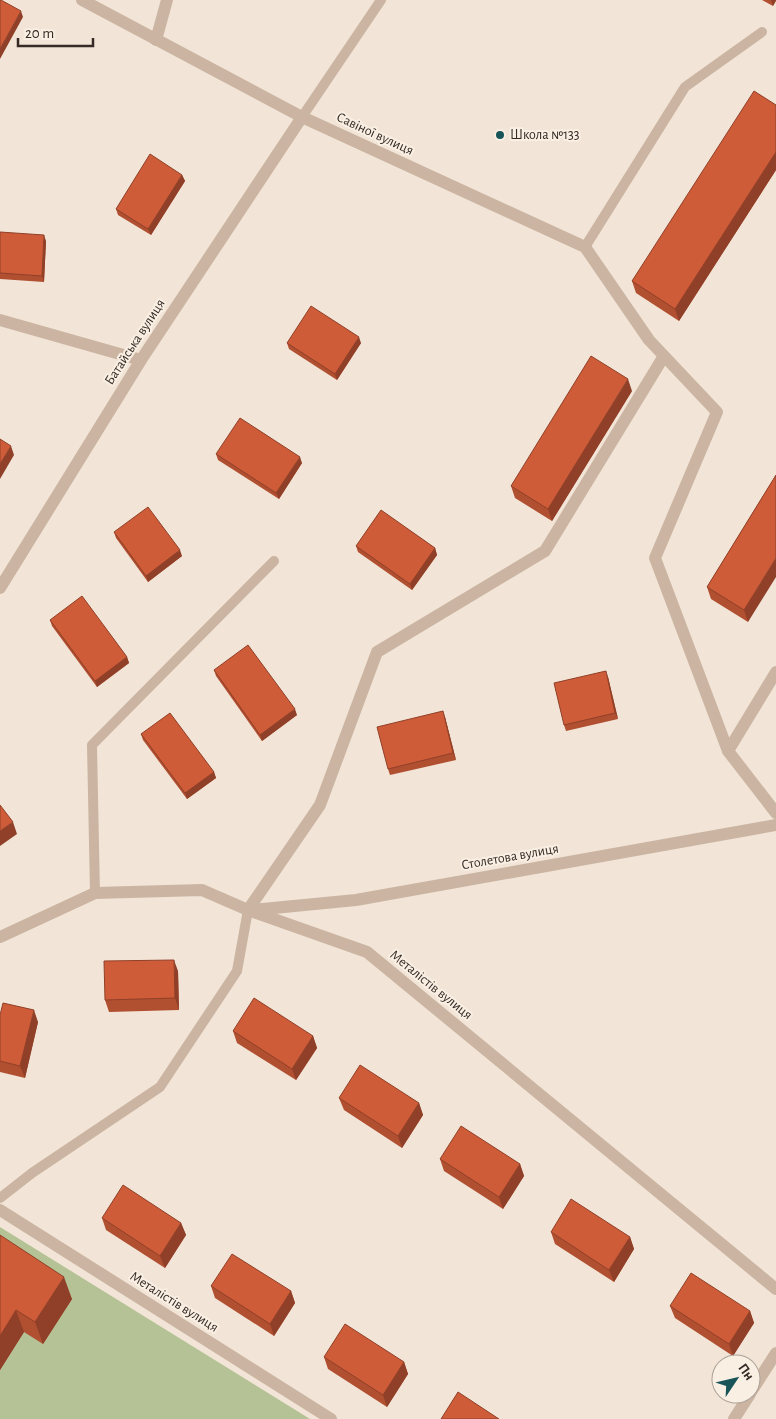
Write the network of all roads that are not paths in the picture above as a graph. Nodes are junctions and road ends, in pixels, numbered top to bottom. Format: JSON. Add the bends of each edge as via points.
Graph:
{"nodes":[{"id":1,"x":82,"y":0,"type":"edge"},
{"id":2,"x":167,"y":0,"type":"edge"},
{"id":3,"x":380,"y":0,"type":"edge"},
{"id":4,"x":762,"y":32,"type":"dead end"},
{"id":5,"x":156,"y":40,"type":"junction"},
{"id":6,"x":302,"y":117,"type":"junction"},
{"id":7,"x":585,"y":247,"type":"junction"},
{"id":8,"x":0,"y":320,"type":"edge"},
{"id":9,"x":664,"y":356,"type":"junction"},
{"id":10,"x":141,"y":360,"type":"junction"},
{"id":11,"x":274,"y":560,"type":"dead end"},
{"id":12,"x":0,"y":588,"type":"edge"},
{"id":13,"x":776,"y":672,"type":"edge"},
{"id":14,"x":728,"y":751,"type":"junction"},
{"id":15,"x":776,"y":813,"type":"edge"},
{"id":16,"x":776,"y":825,"type":"edge"},
{"id":17,"x":95,"y":893,"type":"junction"},
{"id":18,"x":248,"y":910,"type":"junction"},
{"id":19,"x":0,"y":938,"type":"edge"},
{"id":20,"x":0,"y":1198,"type":"edge"},
{"id":21,"x":0,"y":1210,"type":"edge"},
{"id":22,"x":776,"y":1289,"type":"edge"},
{"id":23,"x":776,"y":1353,"type":"edge"},
{"id":24,"x":761,"y":1376,"type":"edge"},
{"id":25,"x":743,"y":1404,"type":"edge"},
{"id":26,"x":332,"y":1419,"type":"edge"},
{"id":27,"x":734,"y":1419,"type":"edge"}],
"edges":[{"from":1,"to":5,"type":"street","name":"Савіної вулиця"},
{"from":2,"to":5,"type":"street"},
{"from":3,"to":6,"type":"lane"},
{"from":4,"to":7,"type":"lane","via":[[685,87]]},
{"from":5,"to":6,"type":"street","name":"Савіної вулиця"},
{"from":6,"to":7,"type":"street","name":"Савіної вулиця"},
{"from":6,"to":10,"type":"street","name":"Батайська вулиця"},
{"from":7,"to":9,"type":"street","via":[[649,340]]},
{"from":8,"to":10,"type":"street"},
{"from":9,"to":14,"type":"street","via":[[717,412],[655,558]]},
{"from":9,"to":18,"type":"street","via":[[545,551],[377,652],[320,805]]},
{"from":10,"to":12,"type":"street","name":"Батайська вулиця"},
{"from":11,"to":17,"type":"lane","via":[[92,745]]},
{"from":13,"to":14,"type":"street"},
{"from":14,"to":15,"type":"street"},
{"from":16,"to":18,"type":"street","name":"Столетова вулиця","via":[[356,900]]},
{"from":17,"to":18,"type":"street","name":"Металістів вулиця","via":[[202,890]]},
{"from":17,"to":19,"type":"street","name":"Металістів вулиця"},
{"from":18,"to":20,"type":"lane","via":[[237,972],[160,1087]]},
{"from":18,"to":22,"type":"street","name":"Металістів вулиця","via":[[367,952]]},
{"from":21,"to":26,"type":"street","name":"Металістів вулиця"},
{"from":23,"to":24,"type":"street"},
{"from":25,"to":27,"type":"street"}]}
